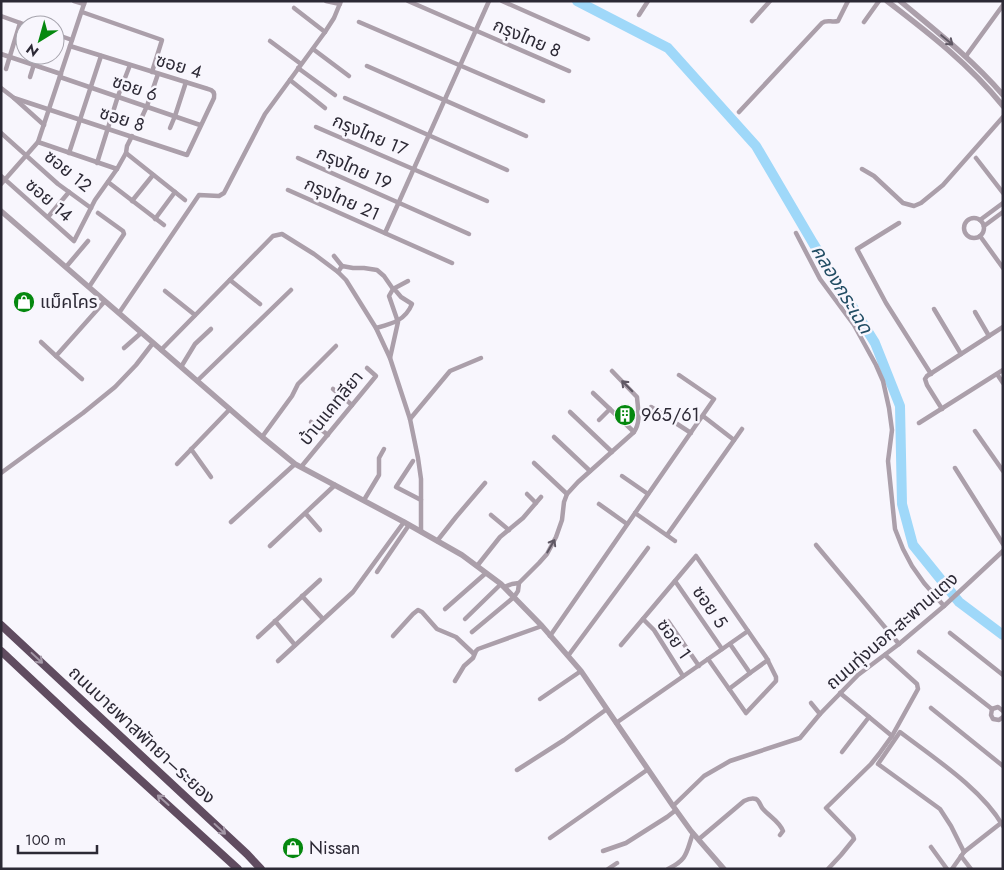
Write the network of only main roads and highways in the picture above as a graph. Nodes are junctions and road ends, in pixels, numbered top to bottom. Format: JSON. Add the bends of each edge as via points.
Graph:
{"nodes":[{"id":1,"x":1,"y":625,"type":"edge"},
{"id":2,"x":1,"y":651,"type":"edge"},
{"id":3,"x":238,"y":869,"type":"edge"},
{"id":4,"x":261,"y":869,"type":"edge"}],
"edges":[{"from":1,"to":4,"type":"highway","name":"ถนนบายพาสพัทยา–ระยอง","one_way":true},
{"from":3,"to":2,"type":"highway","name":"ถนนบายพาสพัทยา–ระยอง","one_way":true}]}
